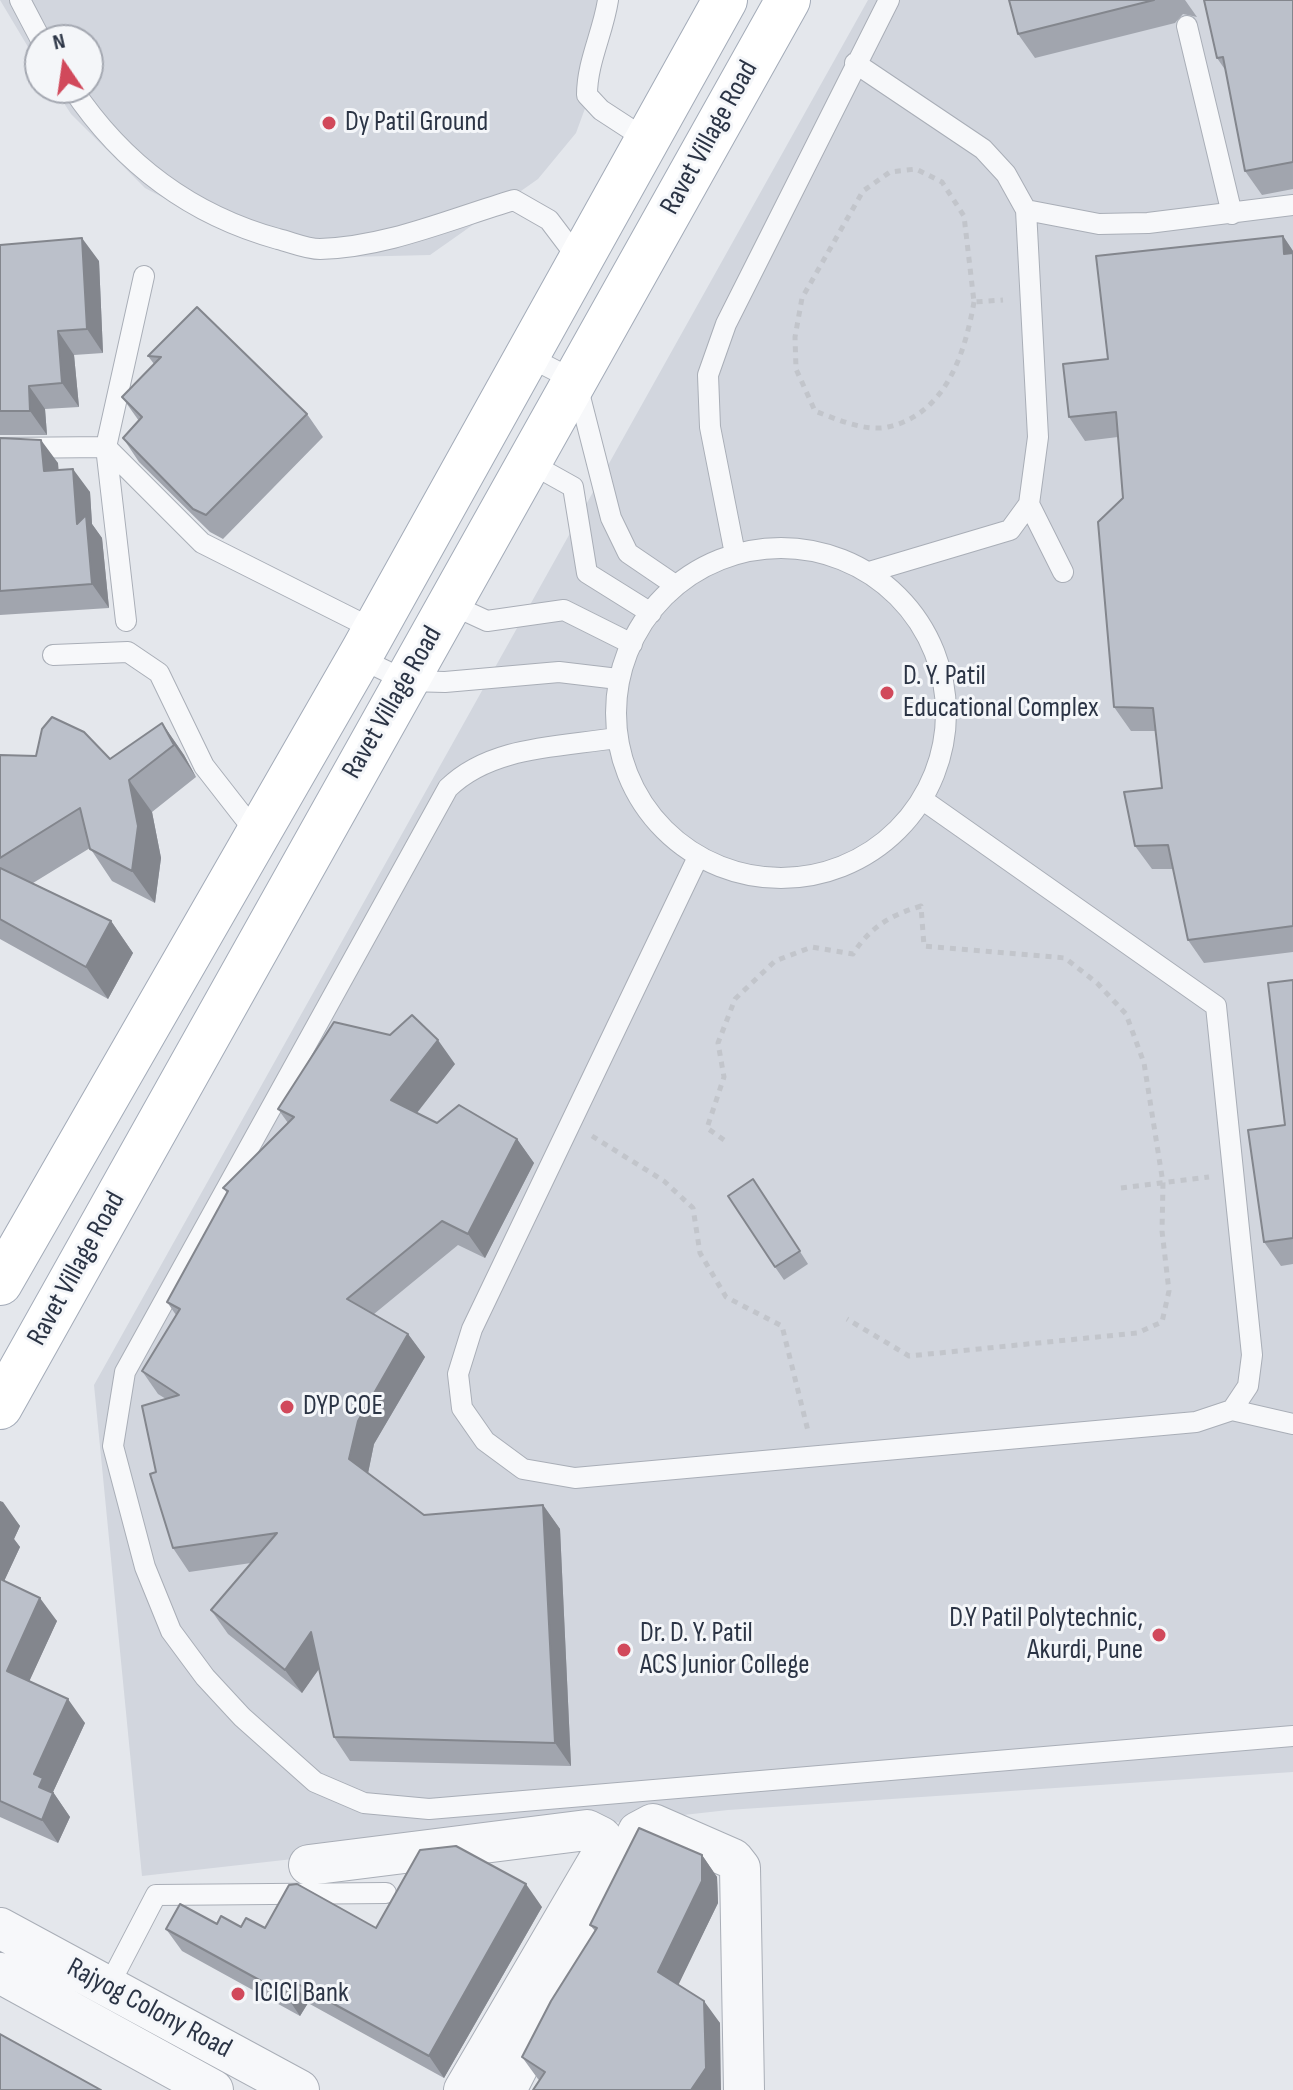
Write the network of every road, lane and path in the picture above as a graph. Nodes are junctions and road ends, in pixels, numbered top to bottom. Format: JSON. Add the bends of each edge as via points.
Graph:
{"nodes":[{"id":1,"x":20,"y":0,"type":"edge"},
{"id":2,"x":608,"y":0,"type":"edge"},
{"id":3,"x":725,"y":0,"type":"edge"},
{"id":4,"x":788,"y":0,"type":"edge"},
{"id":5,"x":889,"y":0,"type":"edge"},
{"id":6,"x":33,"y":24,"type":"edge"},
{"id":7,"x":1187,"y":26,"type":"dead end"},
{"id":8,"x":855,"y":63,"type":"junction"},
{"id":9,"x":86,"y":104,"type":"edge"},
{"id":10,"x":647,"y":140,"type":"junction"},
{"id":11,"x":1293,"y":205,"type":"edge"},
{"id":12,"x":1026,"y":210,"type":"junction"},
{"id":13,"x":1232,"y":214,"type":"junction"},
{"id":14,"x":580,"y":261,"type":"junction"},
{"id":15,"x":144,"y":276,"type":"dead end"},
{"id":16,"x":1032,"y":299,"type":"junction"},
{"id":17,"x":974,"y":302,"type":"junction"},
{"id":18,"x":527,"y":356,"type":"junction"},
{"id":19,"x":576,"y":381,"type":"junction"},
{"id":20,"x":106,"y":447,"type":"junction"},
{"id":21,"x":0,"y":448,"type":"edge"},
{"id":22,"x":530,"y":463,"type":"junction"},
{"id":23,"x":1029,"y":504,"type":"junction"},
{"id":24,"x":735,"y":554,"type":"junction"},
{"id":25,"x":869,"y":572,"type":"junction"},
{"id":26,"x":1063,"y":572,"type":"dead end"},
{"id":27,"x":675,"y":585,"type":"junction"},
{"id":28,"x":450,"y":604,"type":"junction"},
{"id":29,"x":651,"y":613,"type":"junction"},
{"id":30,"x":126,"y":621,"type":"dead end"},
{"id":31,"x":367,"y":644,"type":"junction"},
{"id":32,"x":632,"y":644,"type":"junction"},
{"id":33,"x":53,"y":655,"type":"dead end"},
{"id":34,"x":618,"y":679,"type":"junction"},
{"id":35,"x":407,"y":681,"type":"junction"},
{"id":36,"x":616,"y":738,"type":"junction"},
{"id":37,"x":923,"y":800,"type":"junction"},
{"id":38,"x":257,"y":834,"type":"junction"},
{"id":39,"x":698,"y":857,"type":"junction"},
{"id":40,"x":570,"y":1123,"type":"junction"},
{"id":41,"x":724,"y":1140,"type":"dead end"},
{"id":42,"x":1234,"y":1174,"type":"junction"},
{"id":43,"x":1163,"y":1183,"type":"junction"},
{"id":44,"x":1121,"y":1188,"type":"dead end"},
{"id":45,"x":1,"y":1280,"type":"edge"},
{"id":46,"x":847,"y":1319,"type":"dead end"},
{"id":47,"x":0,"y":1407,"type":"edge"},
{"id":48,"x":1232,"y":1410,"type":"junction"},
{"id":49,"x":1293,"y":1424,"type":"edge"},
{"id":50,"x":814,"y":1456,"type":"junction"},
{"id":51,"x":1293,"y":1736,"type":"edge"},
{"id":52,"x":309,"y":1865,"type":"dead end"},
{"id":53,"x":386,"y":1893,"type":"dead end"},
{"id":54,"x":0,"y":1928,"type":"edge"},
{"id":55,"x":0,"y":1973,"type":"edge"},
{"id":56,"x":108,"y":1987,"type":"junction"},
{"id":57,"x":290,"y":2088,"type":"edge"},
{"id":58,"x":213,"y":2090,"type":"edge"},
{"id":59,"x":464,"y":2090,"type":"edge"},
{"id":60,"x":506,"y":2090,"type":"edge"},
{"id":61,"x":744,"y":2090,"type":"edge"}],
"edges":[{"from":1,"to":6,"type":"lane"},
{"from":2,"to":10,"type":"lane","via":[[587,73],[587,95]]},
{"from":3,"to":10,"type":"main road","name":"Ravet Village Road"},
{"from":4,"to":19,"type":"main road","name":"Ravet Village Road"},
{"from":5,"to":8,"type":"lane"},
{"from":7,"to":13,"type":"lane"},
{"from":8,"to":12,"type":"lane","via":[[983,149],[1006,174]]},
{"from":8,"to":24,"type":"lane","via":[[726,324],[708,375],[710,427]]},
{"from":9,"to":14,"type":"lane","via":[[143,171],[192,206],[257,233],[316,249],[372,244],[514,200],[549,220]]},
{"from":10,"to":14,"type":"main road","name":"Ravet Village Road"},
{"from":11,"to":13,"type":"lane"},
{"from":12,"to":13,"type":"lane","via":[[1099,224]]},
{"from":12,"to":16,"type":"lane"},
{"from":14,"to":18,"type":"main road","name":"Ravet Village Road"},
{"from":15,"to":20,"type":"lane"},
{"from":16,"to":17,"type":"path"},
{"from":16,"to":23,"type":"lane","via":[[1038,437]]},
{"from":17,"to":17,"type":"path","via":[[964,216],[942,182],[916,169],[890,172],[863,191],[802,298],[796,369],[815,411],[848,423],[886,427],[915,415],[952,379],[967,345]]},
{"from":18,"to":19,"type":"lane"},
{"from":18,"to":31,"type":"main road","name":"Ravet Village Road"},
{"from":19,"to":22,"type":"main road","name":"Ravet Village Road"},
{"from":19,"to":27,"type":"lane","via":[[611,518],[628,553]]},
{"from":20,"to":21,"type":"lane"},
{"from":20,"to":30,"type":"lane"},
{"from":20,"to":31,"type":"lane","via":[[202,543]]},
{"from":22,"to":28,"type":"main road","name":"Ravet Village Road"},
{"from":22,"to":29,"type":"lane","via":[[573,487],[587,573]]},
{"from":23,"to":25,"type":"lane","via":[[1010,530]]},
{"from":23,"to":26,"type":"lane"},
{"from":24,"to":25,"type":"lane","via":[[781,547],[826,553]]},
{"from":24,"to":27,"type":"lane"},
{"from":25,"to":37,"type":"lane","via":[[909,606],[936,650],[948,700],[943,752]]},
{"from":27,"to":29,"type":"lane"},
{"from":28,"to":32,"type":"lane","via":[[487,621],[564,610]]},
{"from":28,"to":35,"type":"main road","name":"Ravet Village Road"},
{"from":29,"to":32,"type":"lane"},
{"from":31,"to":35,"type":"lane"},
{"from":31,"to":38,"type":"main road","name":"Ravet Village Road"},
{"from":32,"to":34,"type":"lane"},
{"from":33,"to":38,"type":"lane","via":[[128,652],[159,673],[204,766]]},
{"from":34,"to":35,"type":"lane","via":[[559,672]]},
{"from":34,"to":36,"type":"lane"},
{"from":35,"to":47,"type":"main road","name":"Ravet Village Road"},
{"from":36,"to":39,"type":"lane","via":[[638,796],[659,826]]},
{"from":36,"to":51,"type":"lane","via":[[512,753],[466,770],[448,788],[125,1372],[113,1446],[145,1567],[171,1631],[242,1717],[315,1782],[364,1803],[429,1809]]},
{"from":37,"to":39,"type":"lane","via":[[890,839],[846,866],[797,878],[745,875]]},
{"from":37,"to":42,"type":"lane","via":[[1216,1006]]},
{"from":38,"to":45,"type":"main road","name":"Ravet Village Road"},
{"from":39,"to":40,"type":"lane"},
{"from":40,"to":50,"type":"path","via":[[684,1199],[693,1208],[700,1253],[726,1297],[782,1326]]},
{"from":40,"to":50,"type":"lane","via":[[472,1329],[458,1374],[462,1408],[485,1441],[523,1469],[575,1478]]},
{"from":41,"to":43,"type":"path","via":[[707,1128],[724,1077],[718,1043],[735,999],[775,961],[812,947],[853,954],[866,934],[898,913],[921,906],[924,946],[1065,958],[1126,1014],[1144,1063]]},
{"from":42,"to":43,"type":"path"},
{"from":42,"to":48,"type":"lane","via":[[1252,1355],[1248,1386]]},
{"from":43,"to":44,"type":"path"},
{"from":43,"to":46,"type":"path","via":[[1169,1291],[1162,1322],[1137,1333],[909,1356]]},
{"from":48,"to":49,"type":"lane"},
{"from":48,"to":50,"type":"lane","via":[[1196,1422]]},
{"from":52,"to":59,"type":"street","via":[[587,1830],[601,1837],[604,1851]]},
{"from":53,"to":56,"type":"lane","via":[[156,1895]]},
{"from":54,"to":56,"type":"street","name":"Rajyog Colony Road"},
{"from":55,"to":58,"type":"street","name":"Rajyog Colony Road"},
{"from":56,"to":57,"type":"street","name":"Rajyog Colony Road"},
{"from":60,"to":61,"type":"street","via":[[638,1832],[653,1824],[733,1859],[740,1868]]}]}
